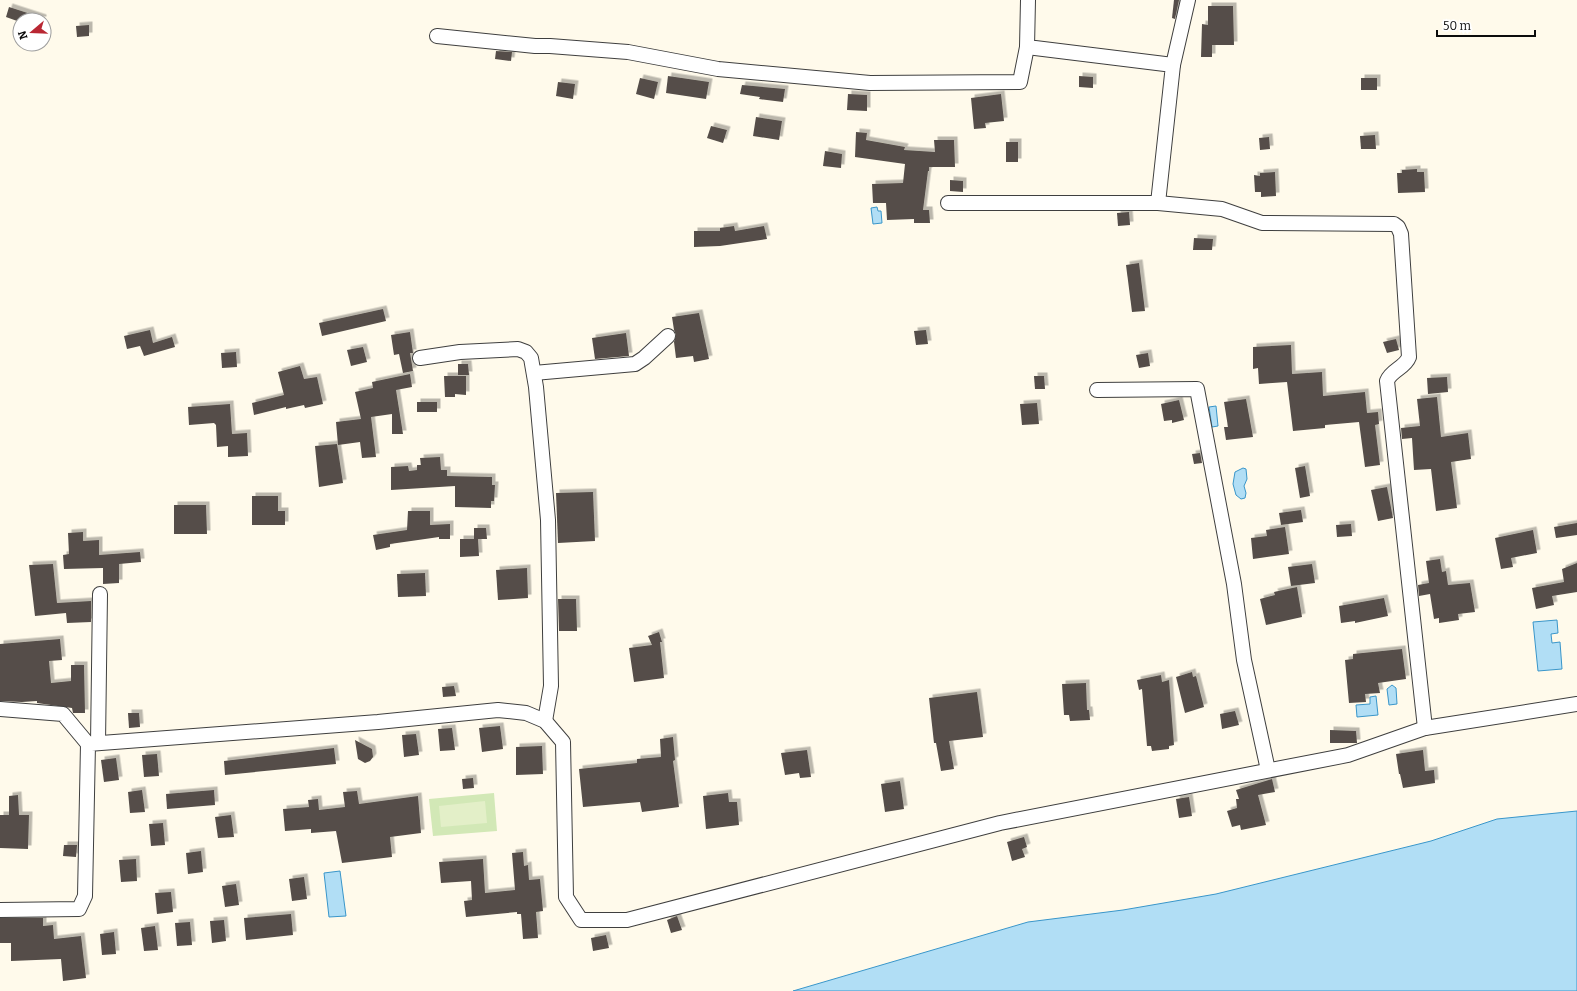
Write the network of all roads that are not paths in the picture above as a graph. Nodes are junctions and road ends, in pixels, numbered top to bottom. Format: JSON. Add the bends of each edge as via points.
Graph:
{"nodes":[{"id":1,"x":1028,"y":0,"type":"edge"},
{"id":2,"x":1188,"y":0,"type":"edge"},
{"id":3,"x":437,"y":36,"type":"dead end"},
{"id":4,"x":1027,"y":48,"type":"junction"},
{"id":5,"x":1173,"y":64,"type":"junction"},
{"id":6,"x":948,"y":203,"type":"dead end"},
{"id":7,"x":1158,"y":204,"type":"junction"},
{"id":8,"x":668,"y":336,"type":"dead end"},
{"id":9,"x":420,"y":358,"type":"dead end"},
{"id":10,"x":534,"y":374,"type":"junction"},
{"id":11,"x":1097,"y":390,"type":"dead end"},
{"id":12,"x":100,"y":594,"type":"dead end"},
{"id":13,"x":1577,"y":704,"type":"edge"},
{"id":14,"x":0,"y":709,"type":"edge"},
{"id":15,"x":546,"y":721,"type":"junction"},
{"id":16,"x":1425,"y":728,"type":"junction"},
{"id":17,"x":93,"y":743,"type":"junction"},
{"id":18,"x":1268,"y":770,"type":"junction"},
{"id":19,"x":0,"y":910,"type":"edge"}],
"edges":[{"from":1,"to":4,"type":"street"},
{"from":2,"to":5,"type":"street"},
{"from":3,"to":4,"type":"street","via":[[628,52],[718,69],[870,83],[1020,82]]},
{"from":4,"to":5,"type":"street"},
{"from":5,"to":7,"type":"street"},
{"from":6,"to":7,"type":"street"},
{"from":7,"to":16,"type":"street","via":[[1222,209],[1262,223],[1394,224],[1398,227],[1401,234],[1409,357],[1387,382]]},
{"from":8,"to":10,"type":"street","via":[[635,364]]},
{"from":9,"to":10,"type":"street","via":[[460,352],[518,350],[526,352],[531,358]]},
{"from":10,"to":15,"type":"street","via":[[548,520],[552,686]]},
{"from":11,"to":18,"type":"street","via":[[1197,389],[1234,584],[1244,660]]},
{"from":12,"to":17,"type":"street"},
{"from":13,"to":16,"type":"street"},
{"from":14,"to":17,"type":"street","via":[[63,714]]},
{"from":15,"to":17,"type":"street","via":[[526,713],[498,710],[378,722]]},
{"from":15,"to":18,"type":"street","via":[[563,742],[566,897],[581,920],[627,920],[1000,823]]},
{"from":16,"to":18,"type":"street","via":[[1348,755]]},
{"from":17,"to":19,"type":"street","via":[[85,896],[78,909]]}]}
